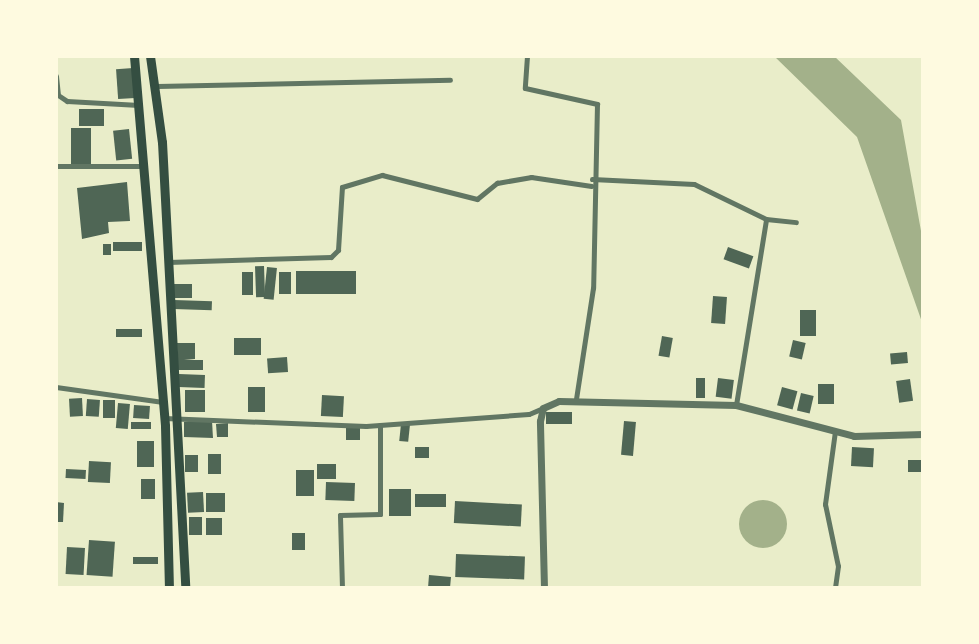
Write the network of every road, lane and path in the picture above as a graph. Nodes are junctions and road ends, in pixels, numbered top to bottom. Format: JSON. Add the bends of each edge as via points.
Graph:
{"nodes":[{"id":1,"x":134,"y":56,"type":"edge"},
{"id":2,"x":150,"y":56,"type":"edge"},
{"id":3,"x":527,"y":56,"type":"edge"},
{"id":4,"x":56,"y":76,"type":"edge"},
{"id":5,"x":450,"y":80,"type":"dead end"},
{"id":6,"x":157,"y":86,"type":"junction"},
{"id":7,"x":142,"y":105,"type":"junction"},
{"id":8,"x":56,"y":166,"type":"edge"},
{"id":9,"x":145,"y":166,"type":"junction"},
{"id":10,"x":591,"y":183,"type":"junction"},
{"id":11,"x":766,"y":219,"type":"junction"},
{"id":12,"x":796,"y":222,"type":"dead end"},
{"id":13,"x":167,"y":262,"type":"junction"},
{"id":14,"x":56,"y":387,"type":"edge"},
{"id":15,"x":576,"y":399,"type":"junction"},
{"id":16,"x":163,"y":402,"type":"junction"},
{"id":17,"x":736,"y":405,"type":"junction"},
{"id":18,"x":543,"y":408,"type":"junction"},
{"id":19,"x":164,"y":418,"type":"junction"},
{"id":20,"x":177,"y":418,"type":"junction"},
{"id":21,"x":380,"y":425,"type":"junction"},
{"id":22,"x":835,"y":431,"type":"junction"},
{"id":23,"x":923,"y":434,"type":"edge"},
{"id":24,"x":169,"y":588,"type":"edge"},
{"id":25,"x":185,"y":588,"type":"edge"},
{"id":26,"x":342,"y":588,"type":"edge"},
{"id":27,"x":546,"y":588,"type":"edge"},
{"id":28,"x":582,"y":588,"type":"edge"},
{"id":29,"x":835,"y":588,"type":"edge"}],
"edges":[{"from":1,"to":7,"type":"highway"},
{"from":2,"to":6,"type":"highway"},
{"from":3,"to":10,"type":"street","via":[[525,88],[597,104]]},
{"from":4,"to":7,"type":"street","via":[[58,95],[67,101]]},
{"from":5,"to":6,"type":"street"},
{"from":6,"to":13,"type":"highway"},
{"from":7,"to":9,"type":"highway"},
{"from":8,"to":9,"type":"street"},
{"from":9,"to":16,"type":"highway"},
{"from":10,"to":11,"type":"street","via":[[694,184]]},
{"from":10,"to":13,"type":"street","via":[[531,177],[497,183],[477,200],[382,176],[342,187],[338,250],[331,257]]},
{"from":10,"to":15,"type":"street","via":[[593,288]]},
{"from":11,"to":12,"type":"street"},
{"from":11,"to":17,"type":"street"},
{"from":13,"to":20,"type":"highway"},
{"from":14,"to":16,"type":"street"},
{"from":15,"to":17,"type":"street","via":[[646,407]]},
{"from":15,"to":18,"type":"street"},
{"from":16,"to":19,"type":"highway"},
{"from":17,"to":22,"type":"street"},
{"from":18,"to":21,"type":"street","via":[[529,414]]},
{"from":18,"to":27,"type":"street","via":[[538,483]]},
{"from":19,"to":20,"type":"street"},
{"from":19,"to":24,"type":"highway"},
{"from":20,"to":21,"type":"street"},
{"from":20,"to":25,"type":"highway"},
{"from":21,"to":26,"type":"street","via":[[380,514],[340,514]]},
{"from":22,"to":23,"type":"street"},
{"from":22,"to":29,"type":"street","via":[[825,504],[838,566]]},
{"from":27,"to":28,"type":"street"}]}
